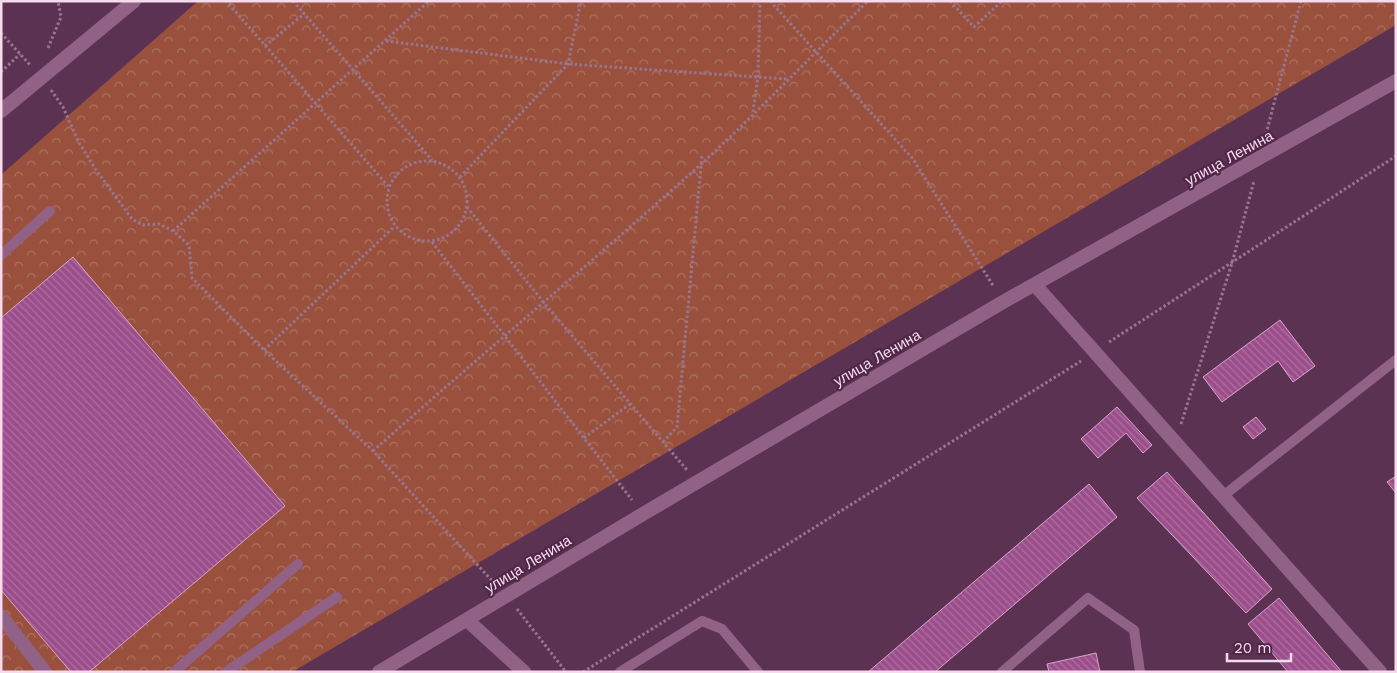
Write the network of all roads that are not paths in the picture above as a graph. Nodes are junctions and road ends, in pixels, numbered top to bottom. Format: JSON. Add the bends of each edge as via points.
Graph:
{"nodes":[{"id":1,"x":134,"y":1,"type":"edge"},
{"id":2,"x":1396,"y":81,"type":"edge"},
{"id":3,"x":3,"y":107,"type":"edge"},
{"id":4,"x":50,"y":211,"type":"dead end"},
{"id":5,"x":1,"y":255,"type":"edge"},
{"id":6,"x":1035,"y":286,"type":"junction"},
{"id":7,"x":1396,"y":360,"type":"edge"},
{"id":8,"x":1223,"y":496,"type":"junction"},
{"id":9,"x":298,"y":564,"type":"dead end"},
{"id":10,"x":337,"y":597,"type":"dead end"},
{"id":11,"x":1,"y":616,"type":"edge"},
{"id":12,"x":467,"y":620,"type":"junction"},
{"id":13,"x":1013,"y":667,"type":"edge"},
{"id":14,"x":45,"y":672,"type":"edge"},
{"id":15,"x":174,"y":672,"type":"edge"},
{"id":16,"x":226,"y":672,"type":"edge"},
{"id":17,"x":379,"y":672,"type":"edge"},
{"id":18,"x":524,"y":672,"type":"edge"},
{"id":19,"x":620,"y":672,"type":"edge"},
{"id":20,"x":758,"y":672,"type":"edge"},
{"id":21,"x":1002,"y":672,"type":"edge"},
{"id":22,"x":1140,"y":672,"type":"edge"},
{"id":23,"x":1380,"y":672,"type":"edge"}],
"edges":[{"from":1,"to":3,"type":"street","via":[[38,75]]},
{"from":2,"to":6,"type":"street","name":"улица Ленина"},
{"from":4,"to":5,"type":"lane"},
{"from":6,"to":8,"type":"street"},
{"from":6,"to":12,"type":"street","name":"улица Ленина"},
{"from":7,"to":8,"type":"lane"},
{"from":8,"to":23,"type":"street"},
{"from":9,"to":15,"type":"lane"},
{"from":10,"to":16,"type":"lane"},
{"from":11,"to":14,"type":"street"},
{"from":12,"to":17,"type":"street","name":"улица Ленина"},
{"from":12,"to":18,"type":"street"},
{"from":13,"to":21,"type":"lane"},
{"from":13,"to":22,"type":"lane","via":[[1088,598],[1134,630]]},
{"from":19,"to":20,"type":"lane","via":[[702,621],[722,629]]}]}
